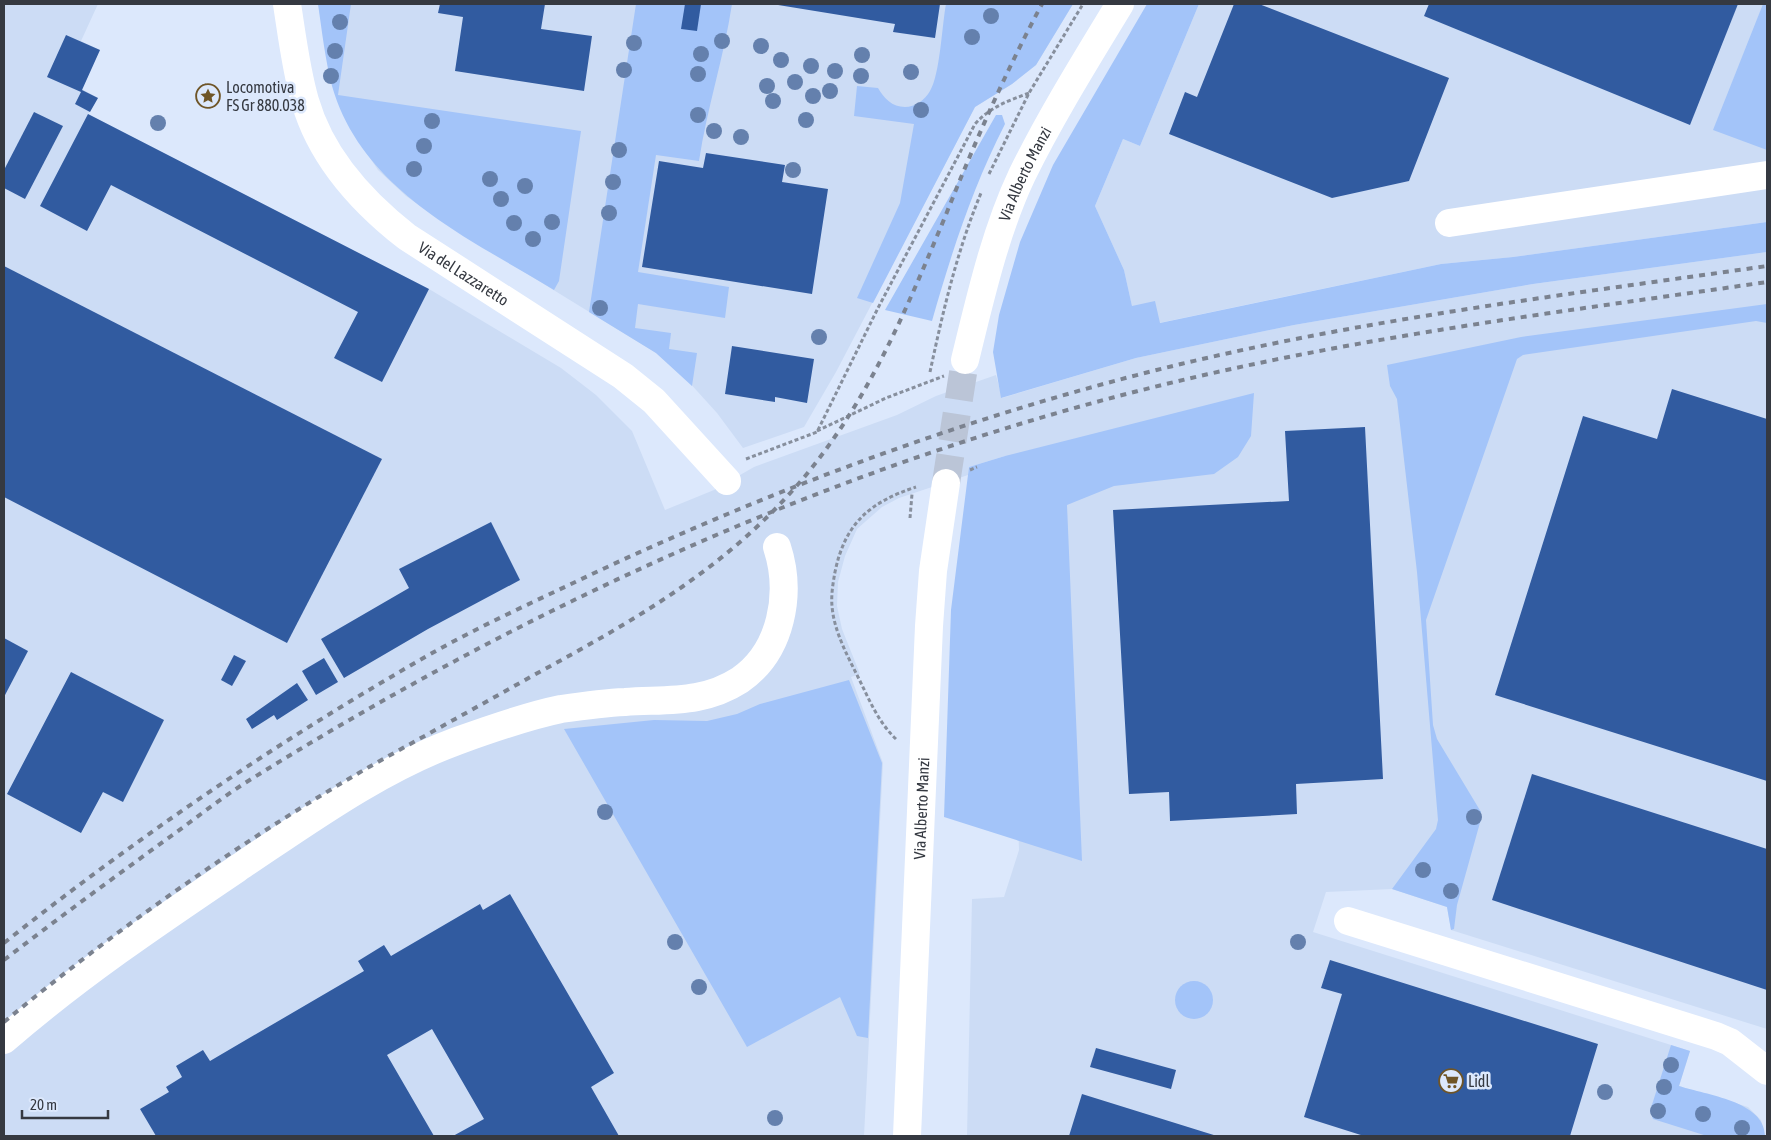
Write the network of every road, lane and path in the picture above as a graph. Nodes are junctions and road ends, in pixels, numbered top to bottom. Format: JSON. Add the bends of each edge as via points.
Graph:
{"nodes":[{"id":1,"x":287,"y":4,"type":"edge"},
{"id":2,"x":1120,"y":4,"type":"edge"},
{"id":3,"x":1028,"y":93,"type":"dead end"},
{"id":4,"x":1767,"y":175,"type":"edge"},
{"id":5,"x":1449,"y":224,"type":"dead end"},
{"id":6,"x":957,"y":367,"type":"joint"},
{"id":7,"x":817,"y":432,"type":"junction"},
{"id":8,"x":977,"y":467,"type":"dead end"},
{"id":9,"x":722,"y":476,"type":"joint"},
{"id":10,"x":946,"y":479,"type":"junction"},
{"id":11,"x":777,"y":547,"type":"dead end"},
{"id":12,"x":896,"y":739,"type":"dead end"},
{"id":13,"x":1348,"y":921,"type":"dead end"},
{"id":14,"x":4,"y":1040,"type":"edge"},
{"id":15,"x":1767,"y":1071,"type":"edge"},
{"id":16,"x":907,"y":1136,"type":"edge"}],
"edges":[{"from":1,"to":9,"type":"main road","name":"Via del Lazzaretto","via":[[306,102],[324,144],[347,181],[376,213],[407,237],[624,376],[654,401]]},
{"from":2,"to":6,"type":"main road","name":"Via Alberto Manzi","via":[[1022,176],[988,267]]},
{"from":3,"to":7,"type":"path","via":[[985,112],[975,124]]},
{"from":4,"to":5,"type":"main road"},
{"from":6,"to":7,"type":"path"},
{"from":7,"to":9,"type":"path"},
{"from":8,"to":10,"type":"path"},
{"from":10,"to":12,"type":"path","via":[[891,496],[864,513],[843,545],[833,583],[832,606],[846,653],[884,728]]},
{"from":10,"to":16,"type":"main road","name":"Via Alberto Manzi","via":[[930,611]]},
{"from":11,"to":14,"type":"main road","via":[[783,564],[785,590],[779,627],[764,657],[741,679],[712,695],[677,701],[623,702],[560,710],[456,742],[398,768],[334,804],[205,890],[53,997]]},
{"from":13,"to":15,"type":"main road","via":[[1716,1036],[1730,1042]]}]}
